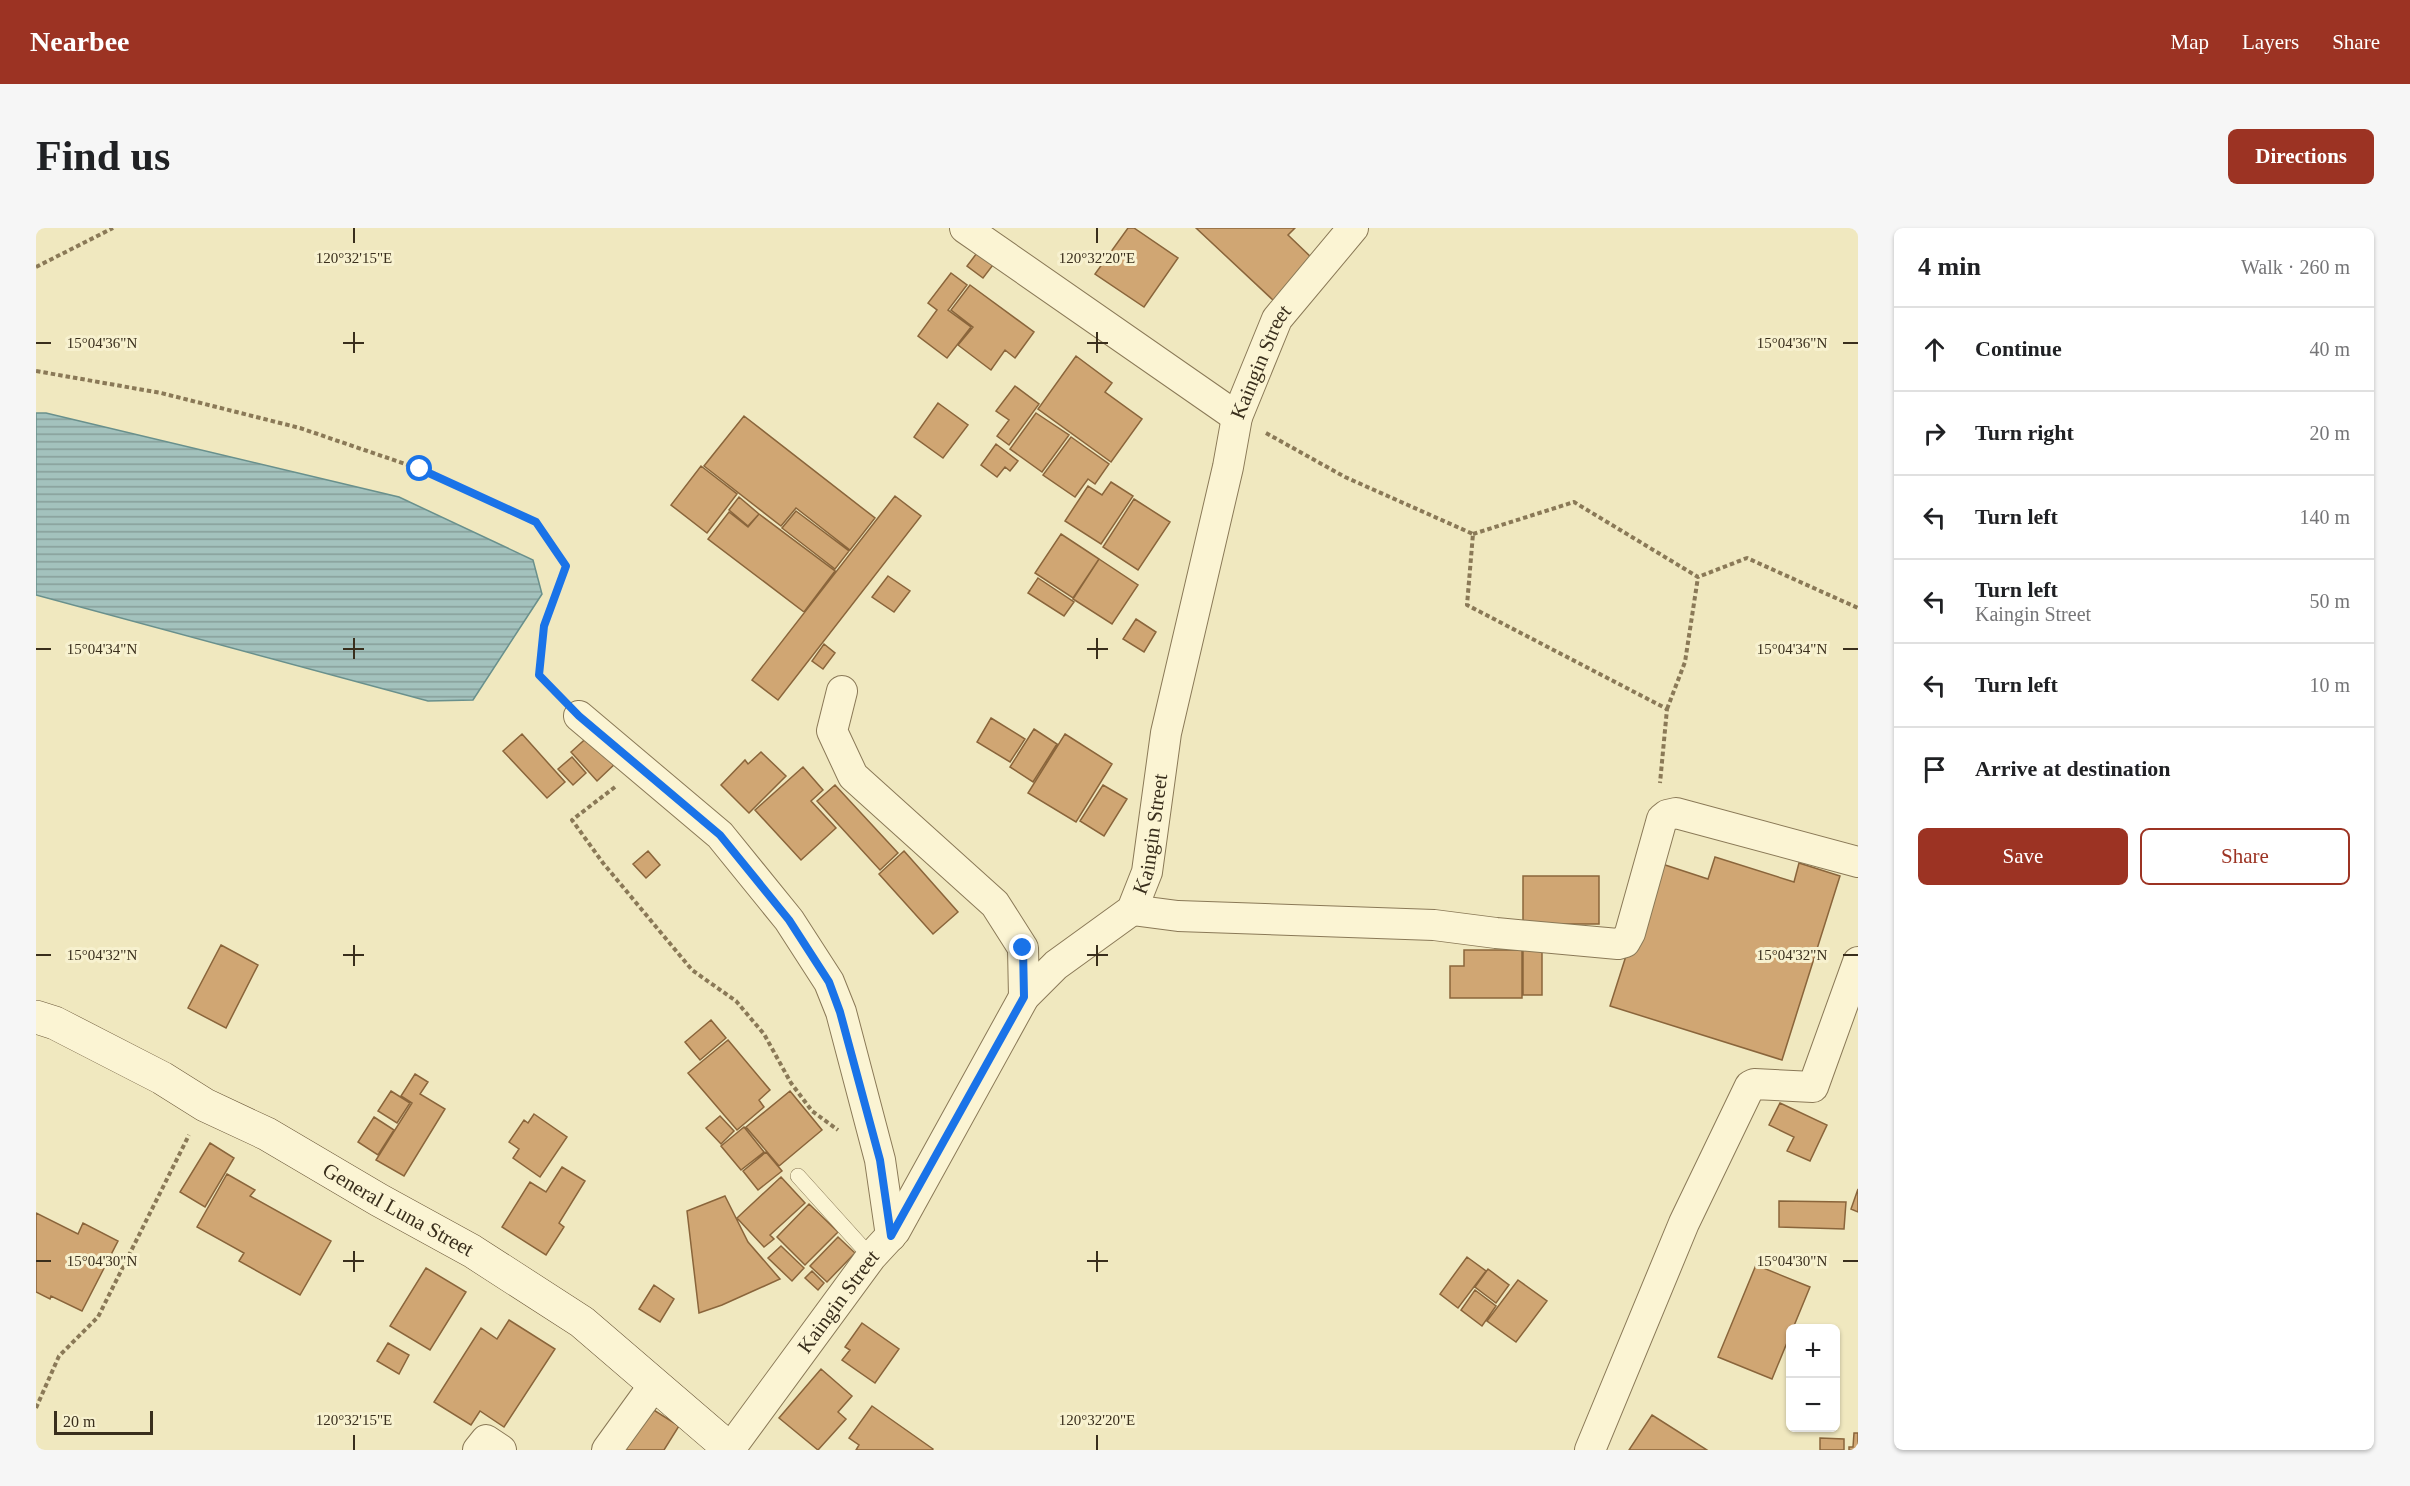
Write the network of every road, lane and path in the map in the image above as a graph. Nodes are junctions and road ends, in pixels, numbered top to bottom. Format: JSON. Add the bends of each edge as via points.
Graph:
{"nodes":[{"id":1,"x":113,"y":228,"type":"edge"},
{"id":2,"x":965,"y":228,"type":"edge"},
{"id":3,"x":1353,"y":228,"type":"edge"},
{"id":4,"x":36,"y":267,"type":"edge"},
{"id":5,"x":36,"y":370,"type":"edge"},
{"id":6,"x":1237,"y":417,"type":"junction"},
{"id":7,"x":1473,"y":534,"type":"junction"},
{"id":8,"x":1698,"y":577,"type":"junction"},
{"id":9,"x":1858,"y":608,"type":"edge"},
{"id":10,"x":842,"y":692,"type":"dead end"},
{"id":11,"x":1667,"y":708,"type":"junction"},
{"id":12,"x":579,"y":716,"type":"joint"},
{"id":13,"x":643,"y":770,"type":"junction"},
{"id":14,"x":1667,"y":815,"type":"junction"},
{"id":15,"x":1858,"y":862,"type":"edge"},
{"id":16,"x":1132,"y":910,"type":"junction"},
{"id":17,"x":1858,"y":962,"type":"edge"},
{"id":18,"x":1024,"y":997,"type":"junction"},
{"id":19,"x":36,"y":1017,"type":"edge"},
{"id":20,"x":206,"y":1105,"type":"junction"},
{"id":21,"x":880,"y":1160,"type":"junction"},
{"id":22,"x":798,"y":1176,"type":"dead end"},
{"id":23,"x":881,"y":1246,"type":"junction"},
{"id":24,"x":654,"y":1385,"type":"junction"},
{"id":25,"x":36,"y":1408,"type":"edge"},
{"id":26,"x":730,"y":1449,"type":"edge"},
{"id":27,"x":478,"y":1450,"type":"edge"},
{"id":28,"x":501,"y":1450,"type":"edge"},
{"id":29,"x":607,"y":1450,"type":"edge"},
{"id":30,"x":1590,"y":1450,"type":"edge"}],
"edges":[{"from":1,"to":4,"type":"path"},
{"from":2,"to":6,"type":"street"},
{"from":3,"to":6,"type":"street","name":"Kaingin Street","via":[[1277,320]]},
{"from":5,"to":12,"type":"path","via":[[161,393],[300,428],[420,469],[536,522],[566,566],[544,626],[539,675]]},
{"from":6,"to":7,"type":"path","via":[[1345,477]]},
{"from":6,"to":16,"type":"street","name":"Kaingin Street","via":[[1166,733],[1147,872]]},
{"from":7,"to":8,"type":"path","via":[[1574,502]]},
{"from":7,"to":11,"type":"path","via":[[1467,605]]},
{"from":8,"to":9,"type":"path","via":[[1747,558]]},
{"from":8,"to":11,"type":"path","via":[[1685,662]]},
{"from":10,"to":18,"type":"street","via":[[832,731],[853,776],[995,904],[1023,948]]},
{"from":11,"to":14,"type":"path","via":[[1660,781]]},
{"from":12,"to":13,"type":"street"},
{"from":13,"to":21,"type":"street","via":[[720,835],[789,920],[829,982]]},
{"from":13,"to":21,"type":"path","via":[[572,820],[692,970],[736,1001],[764,1034],[791,1083],[812,1111]]},
{"from":14,"to":15,"type":"street","via":[[1676,813]]},
{"from":14,"to":16,"type":"street","via":[[1662,819],[1630,933],[1625,942],[1618,944],[1434,925],[1190,917]]},
{"from":16,"to":18,"type":"street","name":"Kaingin Street","via":[[1056,965]]},
{"from":17,"to":30,"type":"street","via":[[1813,1088],[1750,1086],[1684,1223]]},
{"from":18,"to":23,"type":"street","name":"Kaingin Street"},
{"from":19,"to":20,"type":"street","name":"General Luna Street","via":[[152,1073]]},
{"from":20,"to":24,"type":"street","name":"General Luna Street","via":[[267,1134],[472,1251],[582,1322]]},
{"from":20,"to":25,"type":"path","via":[[98,1317],[59,1356]]},
{"from":21,"to":23,"type":"street"},
{"from":22,"to":23,"type":"lane"},
{"from":23,"to":26,"type":"street","name":"Kaingin Street"},
{"from":24,"to":26,"type":"street","name":"General Luna Street"},
{"from":24,"to":29,"type":"street"},
{"from":27,"to":28,"type":"street","via":[[486,1440]]}]}
